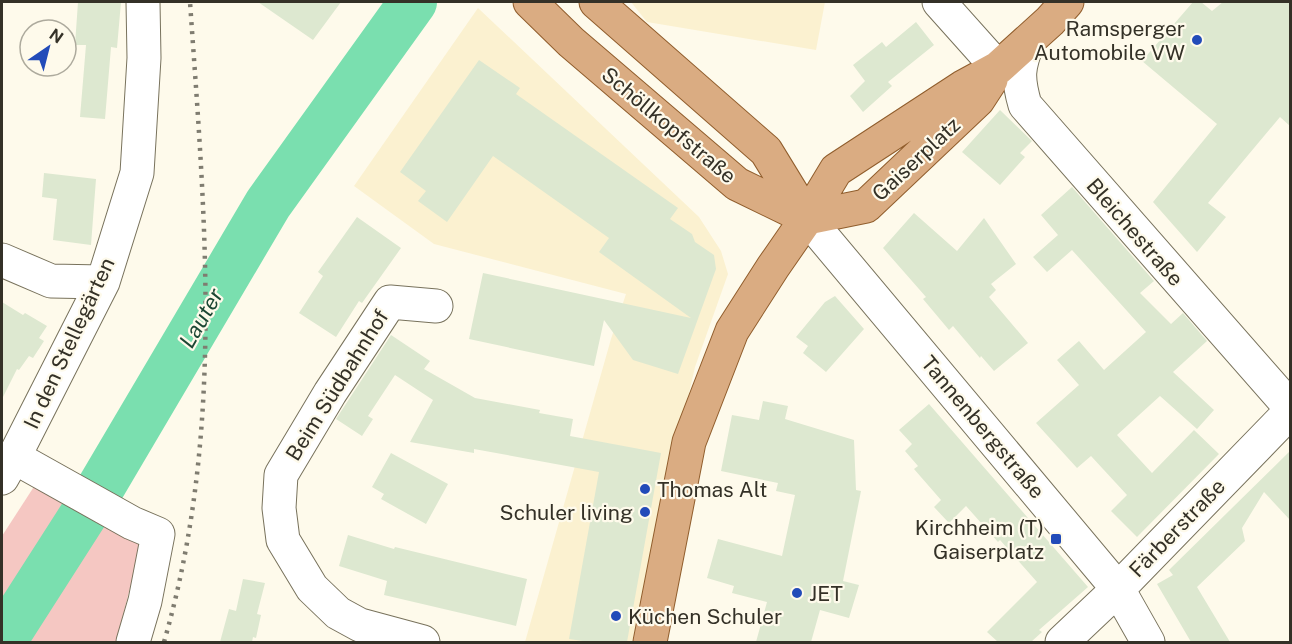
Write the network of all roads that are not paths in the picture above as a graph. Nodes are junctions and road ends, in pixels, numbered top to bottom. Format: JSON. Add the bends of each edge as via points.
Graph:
{"nodes":[{"id":1,"x":143,"y":2,"type":"edge"},
{"id":2,"x":530,"y":2,"type":"edge"},
{"id":3,"x":596,"y":2,"type":"edge"},
{"id":4,"x":939,"y":2,"type":"edge"},
{"id":5,"x":1067,"y":2,"type":"edge"},
{"id":6,"x":1028,"y":42,"type":"junction"},
{"id":7,"x":998,"y":68,"type":"junction"},
{"id":8,"x":807,"y":218,"type":"junction"},
{"id":9,"x":2,"y":260,"type":"edge"},
{"id":10,"x":103,"y":282,"type":"junction"},
{"id":11,"x":436,"y":306,"type":"dead end"},
{"id":12,"x":711,"y":386,"type":"junction"},
{"id":13,"x":1290,"y":409,"type":"edge"},
{"id":14,"x":6,"y":467,"type":"edge"},
{"id":15,"x":1118,"y":589,"type":"junction"},
{"id":16,"x":356,"y":634,"type":"edge"},
{"id":17,"x":133,"y":642,"type":"edge"},
{"id":18,"x":423,"y":642,"type":"edge"},
{"id":19,"x":650,"y":642,"type":"edge"},
{"id":20,"x":664,"y":642,"type":"edge"},
{"id":21,"x":1062,"y":642,"type":"edge"},
{"id":22,"x":1148,"y":642,"type":"edge"}],
"edges":[{"from":1,"to":10,"type":"street","name":"In den Stellegärten","via":[[137,173]]},
{"from":2,"to":8,"type":"main road","name":"Schöllkopfstraße","via":[[737,184]]},
{"from":3,"to":8,"type":"main road","name":"Schöllkopfstraße","via":[[766,151]]},
{"from":4,"to":7,"type":"street"},
{"from":5,"to":6,"type":"main road"},
{"from":6,"to":7,"type":"main road"},
{"from":6,"to":13,"type":"street","name":"Bleichestraße","via":[[1019,67],[1025,105]]},
{"from":7,"to":8,"type":"main road","name":"Gaiserplatz","via":[[836,170]]},
{"from":7,"to":8,"type":"main road","name":"Gaiserplatz","via":[[978,100],[866,206]]},
{"from":8,"to":12,"type":"main road","via":[[732,331]]},
{"from":8,"to":15,"type":"street","name":"Tannenbergstraße"},
{"from":9,"to":10,"type":"street","via":[[51,281]]},
{"from":10,"to":14,"type":"street","name":"In den Stellegärten"},
{"from":11,"to":16,"type":"street","name":"Beim Südbahnhof","via":[[390,302],[281,475],[279,508],[283,540],[312,588]]},
{"from":12,"to":19,"type":"main road","via":[[689,442]]},
{"from":12,"to":20,"type":"main road","via":[[704,445]]},
{"from":13,"to":15,"type":"street","name":"Färberstraße"},
{"from":14,"to":17,"type":"street","via":[[51,477],[158,534]]},
{"from":15,"to":21,"type":"street","name":"Färberstraße"},
{"from":15,"to":22,"type":"street","name":"Tannenbergstraße"},
{"from":16,"to":18,"type":"street","name":"Beim Südbahnhof"}]}
